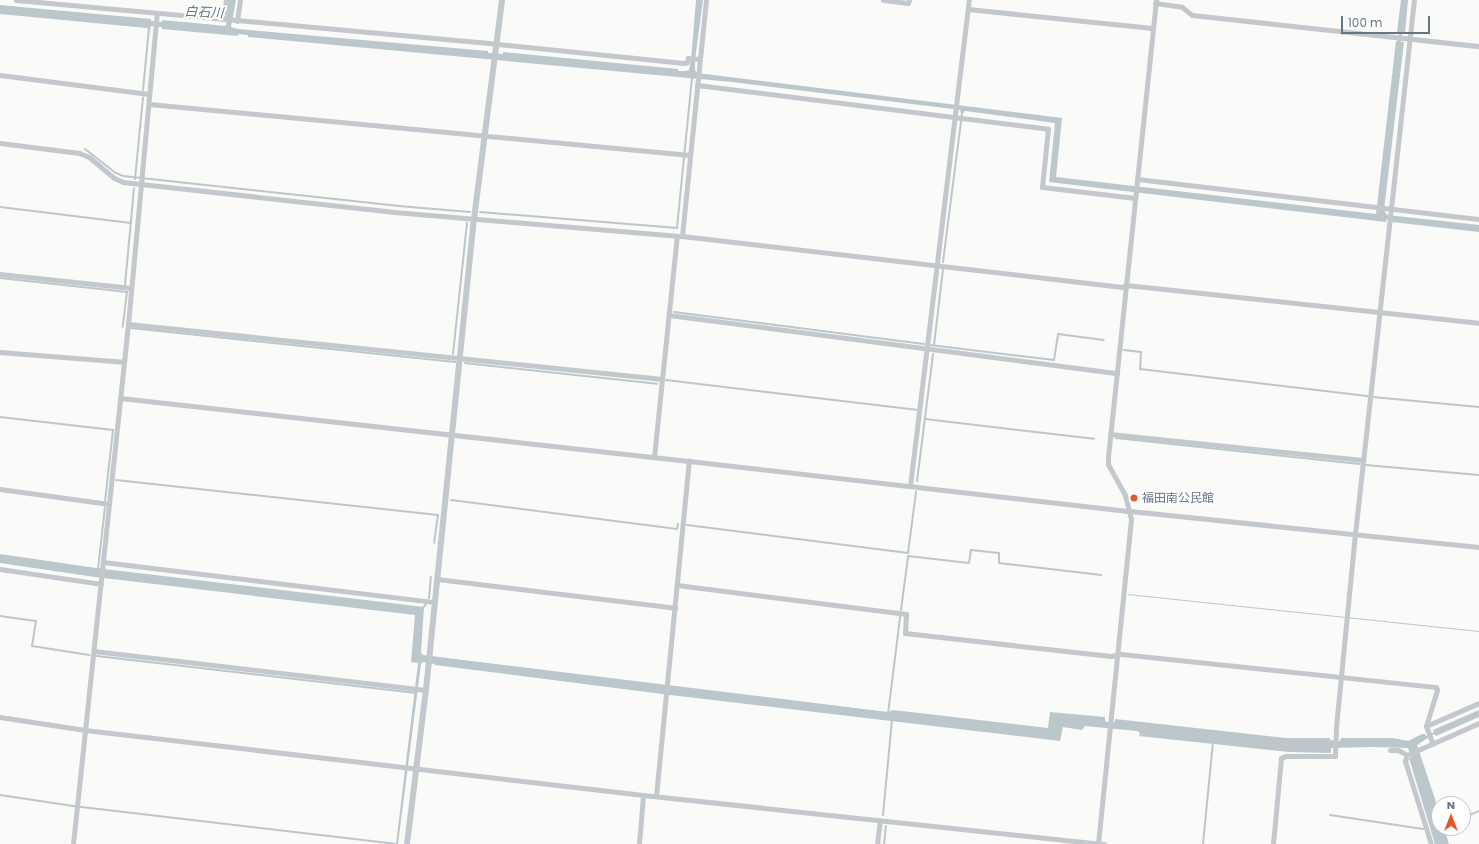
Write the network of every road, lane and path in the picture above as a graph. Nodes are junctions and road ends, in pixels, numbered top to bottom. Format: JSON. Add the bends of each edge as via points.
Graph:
{"nodes":[{"id":1,"x":16,"y":0,"type":"edge"},
{"id":2,"x":226,"y":0,"type":"edge"},
{"id":3,"x":240,"y":0,"type":"edge"},
{"id":4,"x":502,"y":0,"type":"edge"},
{"id":5,"x":706,"y":0,"type":"edge"},
{"id":6,"x":883,"y":0,"type":"edge"},
{"id":7,"x":908,"y":0,"type":"edge"},
{"id":8,"x":969,"y":0,"type":"edge"},
{"id":9,"x":1414,"y":0,"type":"edge"},
{"id":10,"x":1155,"y":2,"type":"edge"},
{"id":11,"x":968,"y":9,"type":"junction"},
{"id":12,"x":157,"y":13,"type":"junction"},
{"id":13,"x":224,"y":20,"type":"junction"},
{"id":14,"x":236,"y":21,"type":"junction"},
{"id":15,"x":1152,"y":28,"type":"junction"},
{"id":16,"x":1410,"y":38,"type":"junction"},
{"id":17,"x":497,"y":44,"type":"junction"},
{"id":18,"x":1479,"y":46,"type":"edge"},
{"id":19,"x":700,"y":59,"type":"junction"},
{"id":20,"x":0,"y":75,"type":"edge"},
{"id":21,"x":697,"y":83,"type":"junction"},
{"id":22,"x":150,"y":94,"type":"junction"},
{"id":23,"x":149,"y":104,"type":"junction"},
{"id":24,"x":958,"y":116,"type":"junction"},
{"id":25,"x":485,"y":136,"type":"junction"},
{"id":26,"x":0,"y":143,"type":"edge"},
{"id":27,"x":686,"y":155,"type":"junction"},
{"id":28,"x":141,"y":180,"type":"junction"},
{"id":29,"x":1137,"y":182,"type":"junction"},
{"id":30,"x":1135,"y":195,"type":"junction"},
{"id":31,"x":1388,"y":208,"type":"junction"},
{"id":32,"x":1479,"y":219,"type":"edge"},
{"id":33,"x":474,"y":220,"type":"junction"},
{"id":34,"x":680,"y":236,"type":"junction"},
{"id":35,"x":937,"y":265,"type":"junction"},
{"id":36,"x":0,"y":274,"type":"edge"},
{"id":37,"x":1126,"y":285,"type":"junction"},
{"id":38,"x":131,"y":288,"type":"junction"},
{"id":39,"x":1379,"y":313,"type":"junction"},
{"id":40,"x":669,"y":315,"type":"junction"},
{"id":41,"x":1479,"y":323,"type":"edge"},
{"id":42,"x":128,"y":324,"type":"junction"},
{"id":43,"x":927,"y":349,"type":"junction"},
{"id":44,"x":0,"y":352,"type":"edge"},
{"id":45,"x":460,"y":358,"type":"junction"},
{"id":46,"x":124,"y":362,"type":"junction"},
{"id":47,"x":1117,"y":373,"type":"junction"},
{"id":48,"x":662,"y":379,"type":"junction"},
{"id":49,"x":120,"y":398,"type":"junction"},
{"id":50,"x":1110,"y":434,"type":"junction"},
{"id":51,"x":452,"y":435,"type":"junction"},
{"id":52,"x":654,"y":457,"type":"junction"},
{"id":53,"x":1363,"y":460,"type":"junction"},
{"id":54,"x":689,"y":461,"type":"junction"},
{"id":55,"x":910,"y":486,"type":"junction"},
{"id":56,"x":0,"y":489,"type":"edge"},
{"id":57,"x":109,"y":504,"type":"junction"},
{"id":58,"x":1130,"y":512,"type":"junction"},
{"id":59,"x":1355,"y":534,"type":"junction"},
{"id":60,"x":1479,"y":547,"type":"edge"},
{"id":61,"x":103,"y":565,"type":"junction"},
{"id":62,"x":0,"y":569,"type":"edge"},
{"id":63,"x":437,"y":579,"type":"junction"},
{"id":64,"x":101,"y":582,"type":"junction"},
{"id":65,"x":677,"y":585,"type":"junction"},
{"id":66,"x":435,"y":602,"type":"junction"},
{"id":67,"x":675,"y":608,"type":"junction"},
{"id":68,"x":94,"y":651,"type":"junction"},
{"id":69,"x":1116,"y":656,"type":"junction"},
{"id":70,"x":1341,"y":678,"type":"junction"},
{"id":71,"x":420,"y":689,"type":"junction"},
{"id":72,"x":1479,"y":703,"type":"edge"},
{"id":73,"x":0,"y":717,"type":"edge"},
{"id":74,"x":1479,"y":723,"type":"edge"},
{"id":75,"x":1426,"y":726,"type":"junction"},
{"id":76,"x":85,"y":730,"type":"junction"},
{"id":77,"x":1432,"y":741,"type":"junction"},
{"id":78,"x":1390,"y":750,"type":"dead end"},
{"id":79,"x":1408,"y":755,"type":"junction"},
{"id":80,"x":417,"y":769,"type":"junction"},
{"id":81,"x":643,"y":795,"type":"junction"},
{"id":82,"x":656,"y":796,"type":"junction"},
{"id":83,"x":880,"y":820,"type":"junction"},
{"id":84,"x":73,"y":844,"type":"edge"},
{"id":85,"x":407,"y":844,"type":"edge"},
{"id":86,"x":639,"y":844,"type":"edge"},
{"id":87,"x":877,"y":844,"type":"edge"},
{"id":88,"x":1100,"y":844,"type":"edge"},
{"id":89,"x":1273,"y":844,"type":"edge"},
{"id":90,"x":1431,"y":844,"type":"edge"}],
"edges":[{"from":1,"to":12,"type":"street"},
{"from":2,"to":13,"type":"street"},
{"from":3,"to":14,"type":"street"},
{"from":4,"to":17,"type":"street"},
{"from":5,"to":19,"type":"street"},
{"from":6,"to":7,"type":"street","via":[[908,3]]},
{"from":8,"to":11,"type":"street"},
{"from":9,"to":16,"type":"street"},
{"from":10,"to":15,"type":"street"},
{"from":10,"to":16,"type":"street","via":[[1182,7],[1192,15]]},
{"from":11,"to":15,"type":"street"},
{"from":11,"to":24,"type":"street","via":[[956,102]]},
{"from":12,"to":13,"type":"street"},
{"from":12,"to":22,"type":"street"},
{"from":13,"to":14,"type":"street"},
{"from":14,"to":17,"type":"street"},
{"from":15,"to":29,"type":"street"},
{"from":16,"to":18,"type":"street"},
{"from":16,"to":31,"type":"street"},
{"from":17,"to":19,"type":"street","via":[[684,63],[688,58]]},
{"from":17,"to":25,"type":"street"},
{"from":19,"to":21,"type":"street"},
{"from":20,"to":22,"type":"street"},
{"from":21,"to":24,"type":"street"},
{"from":21,"to":27,"type":"street"},
{"from":22,"to":23,"type":"street"},
{"from":23,"to":25,"type":"street"},
{"from":23,"to":28,"type":"street"},
{"from":24,"to":30,"type":"street","via":[[1048,129],[1042,186]]},
{"from":24,"to":35,"type":"street"},
{"from":25,"to":27,"type":"street"},
{"from":25,"to":33,"type":"street"},
{"from":26,"to":28,"type":"street","via":[[79,153],[89,157],[114,178],[123,182]]},
{"from":27,"to":34,"type":"street"},
{"from":28,"to":33,"type":"street"},
{"from":28,"to":38,"type":"street"},
{"from":29,"to":30,"type":"street"},
{"from":29,"to":31,"type":"street"},
{"from":30,"to":37,"type":"street"},
{"from":31,"to":32,"type":"street"},
{"from":31,"to":39,"type":"street"},
{"from":33,"to":34,"type":"street"},
{"from":33,"to":45,"type":"street"},
{"from":34,"to":35,"type":"street"},
{"from":34,"to":40,"type":"street"},
{"from":35,"to":37,"type":"street","via":[[1122,287]]},
{"from":35,"to":43,"type":"street"},
{"from":36,"to":38,"type":"street"},
{"from":37,"to":39,"type":"street"},
{"from":37,"to":47,"type":"street"},
{"from":38,"to":42,"type":"street"},
{"from":39,"to":41,"type":"street"},
{"from":39,"to":53,"type":"street"},
{"from":40,"to":43,"type":"street"},
{"from":40,"to":48,"type":"street"},
{"from":42,"to":45,"type":"street"},
{"from":42,"to":46,"type":"street"},
{"from":43,"to":47,"type":"street"},
{"from":43,"to":55,"type":"street"},
{"from":44,"to":46,"type":"street"},
{"from":45,"to":48,"type":"street"},
{"from":45,"to":51,"type":"street"},
{"from":46,"to":49,"type":"street"},
{"from":47,"to":50,"type":"street"},
{"from":48,"to":52,"type":"street"},
{"from":49,"to":51,"type":"street"},
{"from":49,"to":57,"type":"street"},
{"from":50,"to":53,"type":"street"},
{"from":50,"to":58,"type":"street","via":[[1108,464],[1125,495]]},
{"from":51,"to":52,"type":"street"},
{"from":51,"to":63,"type":"street"},
{"from":52,"to":54,"type":"street"},
{"from":53,"to":59,"type":"street"},
{"from":54,"to":55,"type":"street"},
{"from":54,"to":65,"type":"street"},
{"from":55,"to":58,"type":"street"},
{"from":56,"to":57,"type":"street"},
{"from":57,"to":61,"type":"street"},
{"from":58,"to":59,"type":"street"},
{"from":58,"to":69,"type":"street","via":[[1130,535]]},
{"from":59,"to":60,"type":"street"},
{"from":59,"to":70,"type":"street"},
{"from":61,"to":64,"type":"street"},
{"from":61,"to":66,"type":"street"},
{"from":62,"to":64,"type":"street"},
{"from":63,"to":66,"type":"street"},
{"from":63,"to":67,"type":"street"},
{"from":64,"to":68,"type":"street"},
{"from":65,"to":67,"type":"street"},
{"from":65,"to":69,"type":"street","via":[[906,614],[905,633]]},
{"from":66,"to":71,"type":"street","via":[[429,664]]},
{"from":67,"to":82,"type":"street"},
{"from":68,"to":71,"type":"street"},
{"from":68,"to":76,"type":"street"},
{"from":69,"to":70,"type":"street","via":[[1121,654]]},
{"from":69,"to":88,"type":"street"},
{"from":70,"to":75,"type":"street","via":[[1436,687]]},
{"from":70,"to":89,"type":"street","via":[[1335,756],[1281,758]]},
{"from":71,"to":80,"type":"street"},
{"from":72,"to":75,"type":"street"},
{"from":73,"to":76,"type":"street"},
{"from":74,"to":77,"type":"street"},
{"from":75,"to":77,"type":"street"},
{"from":76,"to":80,"type":"street"},
{"from":76,"to":84,"type":"street"},
{"from":77,"to":79,"type":"street"},
{"from":78,"to":79,"type":"street"},
{"from":79,"to":90,"type":"street","via":[[1405,761]]},
{"from":80,"to":81,"type":"street"},
{"from":80,"to":85,"type":"street"},
{"from":81,"to":82,"type":"street"},
{"from":81,"to":86,"type":"street"},
{"from":82,"to":83,"type":"street"},
{"from":83,"to":87,"type":"street"},
{"from":83,"to":88,"type":"street"}]}
